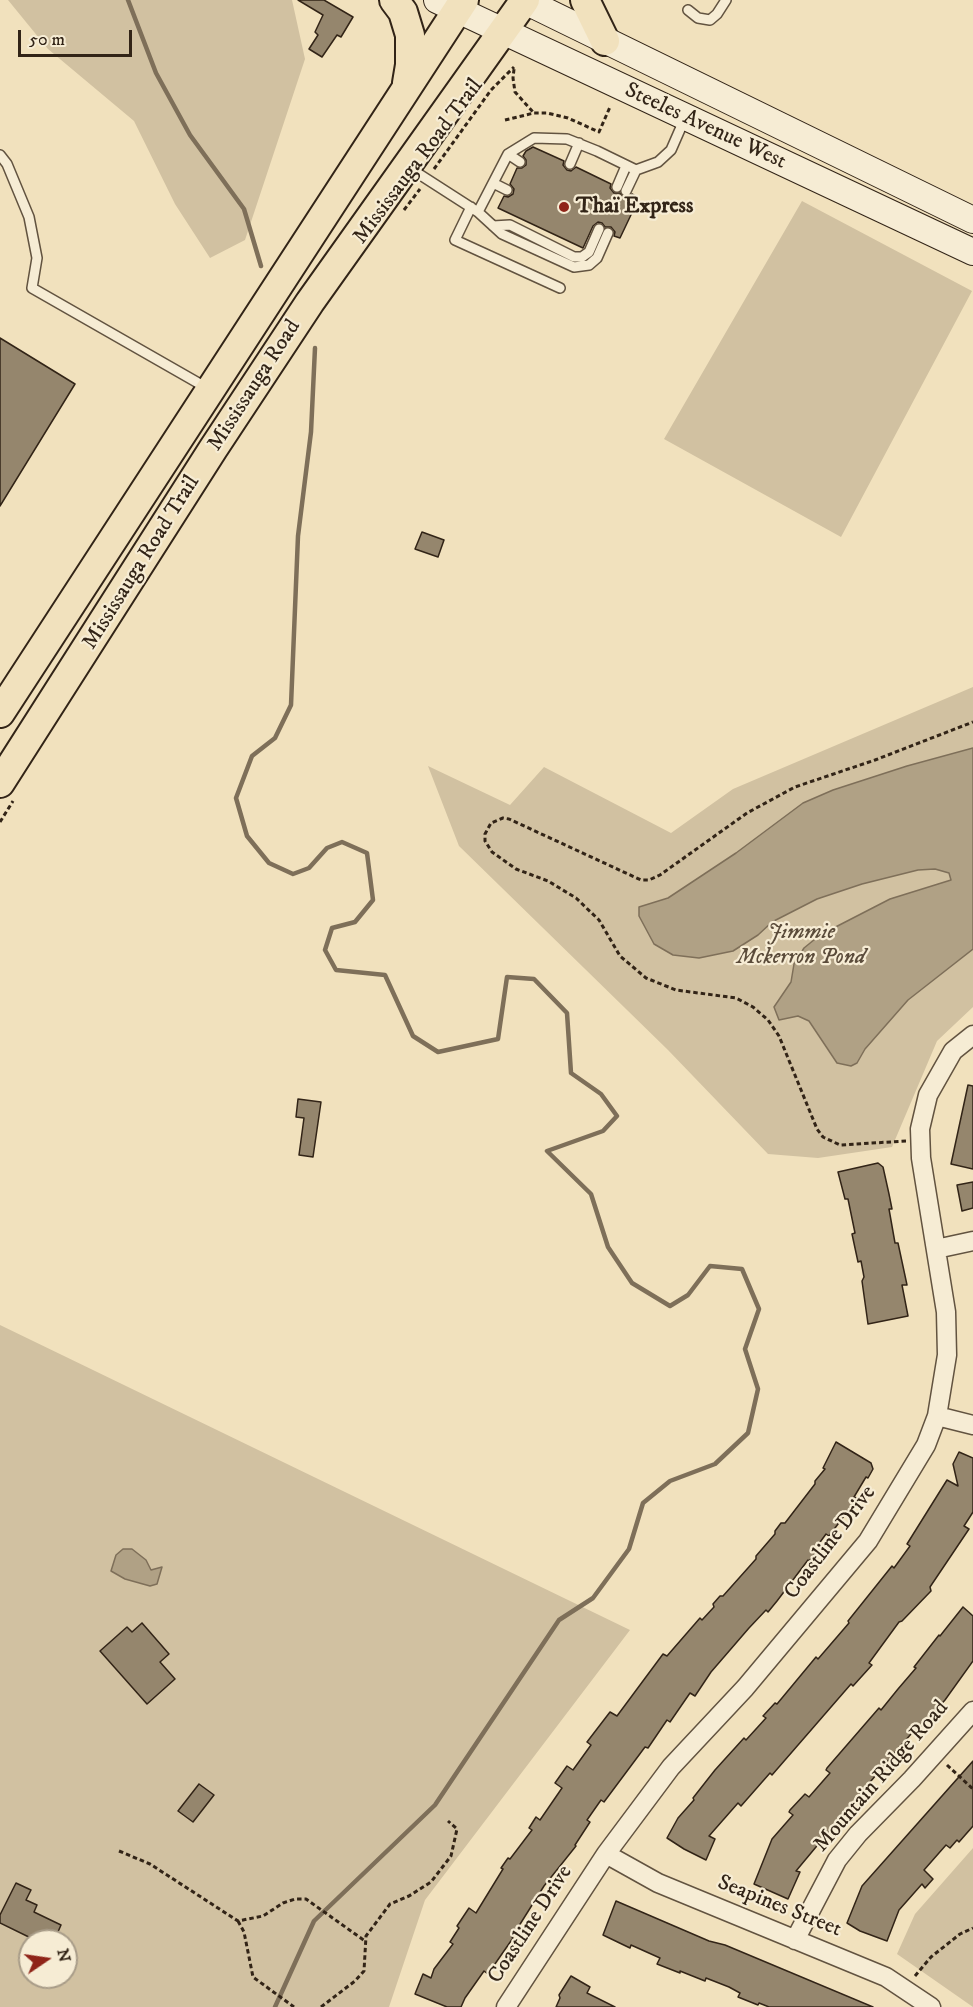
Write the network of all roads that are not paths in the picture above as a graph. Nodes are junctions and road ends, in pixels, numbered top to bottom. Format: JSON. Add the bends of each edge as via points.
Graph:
{"nodes":[{"id":1,"x":394,"y":0,"type":"edge"},
{"id":2,"x":524,"y":0,"type":"edge"},
{"id":3,"x":585,"y":0,"type":"edge"},
{"id":4,"x":726,"y":0,"type":"edge"},
{"id":5,"x":453,"y":3,"type":"edge"},
{"id":6,"x":688,"y":10,"type":"dead end"},
{"id":7,"x":502,"y":32,"type":"junction"},
{"id":8,"x":605,"y":40,"type":"junction"},
{"id":9,"x":406,"y":86,"type":"junction"},
{"id":10,"x":685,"y":118,"type":"junction"},
{"id":11,"x":579,"y":143,"type":"junction"},
{"id":12,"x":508,"y":154,"type":"junction"},
{"id":13,"x":0,"y":155,"type":"edge"},
{"id":14,"x":520,"y":162,"type":"dead end"},
{"id":15,"x":570,"y":164,"type":"dead end"},
{"id":16,"x":631,"y":168,"type":"junction"},
{"id":17,"x":417,"y":173,"type":"junction"},
{"id":18,"x":493,"y":183,"type":"junction"},
{"id":19,"x":622,"y":189,"type":"dead end"},
{"id":20,"x":507,"y":190,"type":"dead end"},
{"id":21,"x":474,"y":210,"type":"junction"},
{"id":22,"x":973,"y":220,"type":"edge"},
{"id":23,"x":493,"y":226,"type":"junction"},
{"id":24,"x":542,"y":229,"type":"dead end"},
{"id":25,"x":537,"y":239,"type":"junction"},
{"id":26,"x":973,"y":252,"type":"edge"},
{"id":27,"x":560,"y":288,"type":"dead end"},
{"id":28,"x":211,"y":390,"type":"junction"},
{"id":29,"x":0,"y":712,"type":"edge"},
{"id":30,"x":9,"y":789,"type":"edge"},
{"id":31,"x":973,"y":1035,"type":"edge"},
{"id":32,"x":973,"y":1241,"type":"edge"},
{"id":33,"x":936,"y":1249,"type":"junction"},
{"id":34,"x":937,"y":1416,"type":"junction"},
{"id":35,"x":973,"y":1425,"type":"edge"},
{"id":36,"x":973,"y":1711,"type":"edge"},
{"id":37,"x":606,"y":1854,"type":"junction"},
{"id":38,"x":795,"y":1940,"type":"junction"},
{"id":39,"x":506,"y":2007,"type":"edge"},
{"id":40,"x":931,"y":2007,"type":"edge"}],
"edges":[{"from":1,"to":9,"type":"main road","via":[[404,12],[410,35]]},
{"from":2,"to":7,"type":"main road","name":"Mississauga Road"},
{"from":2,"to":8,"type":"main road","name":"Steeles Avenue West"},
{"from":3,"to":8,"type":"main road"},
{"from":4,"to":6,"type":"lane","via":[[710,20],[698,18]]},
{"from":5,"to":7,"type":"main road","name":"Steeles Avenue West"},
{"from":5,"to":9,"type":"main road","name":"Mississauga Road"},
{"from":7,"to":10,"type":"main road","name":"Steeles Avenue West"},
{"from":7,"to":17,"type":"main road","name":"Mississauga Road"},
{"from":8,"to":22,"type":"main road","name":"Steeles Avenue West"},
{"from":9,"to":28,"type":"main road","name":"Mississauga Road"},
{"from":10,"to":16,"type":"lane","via":[[672,150],[658,162]]},
{"from":10,"to":26,"type":"main road","name":"Steeles Avenue West"},
{"from":11,"to":12,"type":"lane","via":[[534,138]]},
{"from":11,"to":15,"type":"lane"},
{"from":11,"to":16,"type":"lane"},
{"from":12,"to":14,"type":"lane"},
{"from":12,"to":18,"type":"lane"},
{"from":13,"to":28,"type":"lane","via":[[29,217],[37,258],[32,288]]},
{"from":16,"to":19,"type":"lane"},
{"from":17,"to":21,"type":"lane"},
{"from":17,"to":30,"type":"main road","name":"Mississauga Road","via":[[310,302],[213,449]]},
{"from":18,"to":20,"type":"lane"},
{"from":18,"to":21,"type":"lane"},
{"from":21,"to":23,"type":"lane"},
{"from":21,"to":27,"type":"lane","via":[[455,240]]},
{"from":23,"to":25,"type":"lane","via":[[510,225]]},
{"from":23,"to":25,"type":"lane","via":[[502,234],[574,267],[589,265],[597,258],[604,231],[582,257]]},
{"from":24,"to":25,"type":"lane"},
{"from":28,"to":29,"type":"main road","name":"Mississauga Road"},
{"from":31,"to":33,"type":"street","name":"Coastline Drive","via":[[953,1052],[928,1095],[920,1141]]},
{"from":32,"to":33,"type":"street"},
{"from":33,"to":34,"type":"street","name":"Coastline Drive","via":[[946,1312],[947,1355]]},
{"from":34,"to":35,"type":"street"},
{"from":34,"to":37,"type":"street","name":"Coastline Drive","via":[[926,1445],[868,1541],[745,1688],[670,1767]]},
{"from":36,"to":38,"type":"street","name":"Mountain Ridge Road","via":[[837,1860]]},
{"from":37,"to":38,"type":"street","name":"Seapines Street","via":[[658,1883]]},
{"from":37,"to":39,"type":"street","name":"Coastline Drive"},
{"from":38,"to":40,"type":"street","name":"Seapines Street","via":[[886,1977]]}]}
